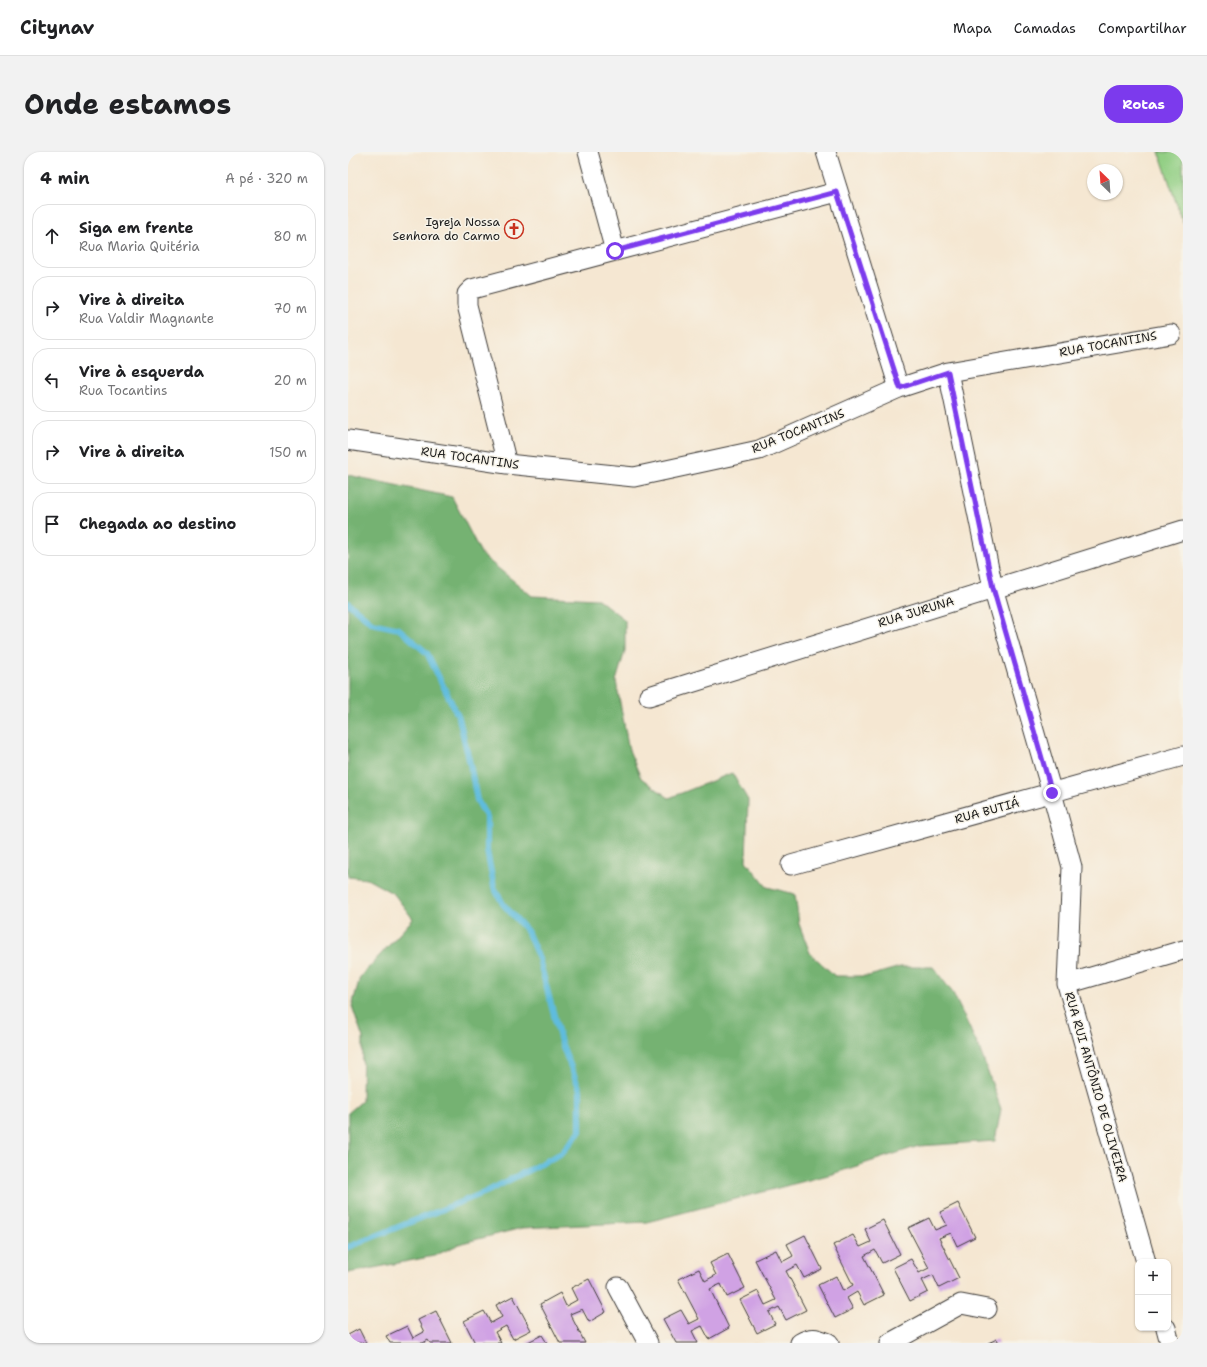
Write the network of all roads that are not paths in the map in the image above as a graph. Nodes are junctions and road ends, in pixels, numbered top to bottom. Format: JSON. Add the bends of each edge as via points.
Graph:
{"nodes":[{"id":1,"x":588,"y":152,"type":"edge"},
{"id":2,"x":826,"y":152,"type":"edge"},
{"id":3,"x":837,"y":192,"type":"junction"},
{"id":4,"x":615,"y":251,"type":"junction"},
{"id":5,"x":1171,"y":334,"type":"dead end"},
{"id":6,"x":948,"y":372,"type":"junction"},
{"id":7,"x":900,"y":388,"type":"junction"},
{"id":8,"x":348,"y":440,"type":"edge"},
{"id":9,"x":507,"y":464,"type":"junction"},
{"id":10,"x":1183,"y":530,"type":"edge"},
{"id":11,"x":993,"y":588,"type":"junction"},
{"id":12,"x":650,"y":696,"type":"dead end"},
{"id":13,"x":1183,"y":756,"type":"edge"},
{"id":14,"x":1052,"y":793,"type":"junction"},
{"id":15,"x":792,"y":865,"type":"dead end"},
{"id":16,"x":1183,"y":950,"type":"edge"},
{"id":17,"x":1066,"y":984,"type":"junction"},
{"id":18,"x":1145,"y":1259,"type":"edge"},
{"id":19,"x":618,"y":1287,"type":"dead end"},
{"id":20,"x":987,"y":1309,"type":"dead end"},
{"id":21,"x":1167,"y":1331,"type":"edge"},
{"id":22,"x":648,"y":1343,"type":"edge"},
{"id":23,"x":800,"y":1343,"type":"edge"},
{"id":24,"x":829,"y":1343,"type":"edge"},
{"id":25,"x":890,"y":1343,"type":"edge"},
{"id":26,"x":1170,"y":1343,"type":"edge"}],
"edges":[{"from":1,"to":4,"type":"street"},
{"from":2,"to":3,"type":"street"},
{"from":3,"to":4,"type":"street"},
{"from":3,"to":7,"type":"street"},
{"from":4,"to":9,"type":"street","via":[[472,289],[467,294],[467,305]]},
{"from":5,"to":6,"type":"street","name":"RUA TOCANTINS"},
{"from":6,"to":7,"type":"street","name":"RUA TOCANTINS"},
{"from":6,"to":11,"type":"street","name":"RUA RUI ANTÔNIO DE OLIVEIRA"},
{"from":7,"to":9,"type":"street","name":"RUA TOCANTINS","via":[[759,450],[634,477]]},
{"from":8,"to":9,"type":"street","name":"RUA TOCANTINS"},
{"from":10,"to":11,"type":"street","name":"RUA JURUNA"},
{"from":11,"to":12,"type":"street","name":"RUA JURUNA"},
{"from":11,"to":14,"type":"street","name":"RUA RUI ANTÔNIO DE OLIVEIRA"},
{"from":13,"to":14,"type":"street","name":"RUA BUTIÁ"},
{"from":14,"to":15,"type":"street","name":"RUA BUTIÁ"},
{"from":14,"to":17,"type":"street","name":"RUA RUI ANTÔNIO DE OLIVEIRA","via":[[1072,867]]},
{"from":16,"to":17,"type":"street"},
{"from":17,"to":18,"type":"street","name":"RUA RUI ANTÔNIO DE OLIVEIRA"},
{"from":19,"to":22,"type":"street"},
{"from":20,"to":25,"type":"street","via":[[961,1304]]},
{"from":21,"to":26,"type":"street"},
{"from":23,"to":24,"type":"street","via":[[808,1338],[817,1338]]}]}
